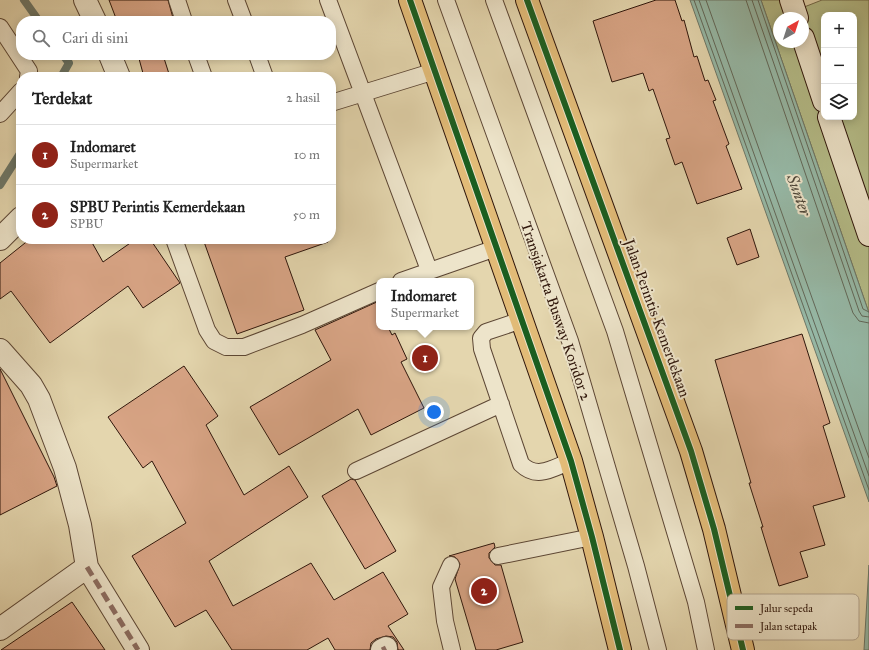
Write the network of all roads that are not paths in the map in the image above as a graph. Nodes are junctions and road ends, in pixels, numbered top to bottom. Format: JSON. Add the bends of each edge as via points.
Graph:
{"nodes":[{"id":1,"x":85,"y":0,"type":"edge"},
{"id":2,"x":177,"y":0,"type":"edge"},
{"id":3,"x":236,"y":0,"type":"edge"},
{"id":4,"x":328,"y":0,"type":"edge"},
{"id":5,"x":410,"y":0,"type":"edge"},
{"id":6,"x":446,"y":0,"type":"edge"},
{"id":7,"x":494,"y":0,"type":"edge"},
{"id":8,"x":528,"y":0,"type":"edge"},
{"id":9,"x":791,"y":0,"type":"edge"},
{"id":10,"x":795,"y":12,"type":"edge"},
{"id":11,"x":93,"y":16,"type":"edge"},
{"id":12,"x":182,"y":16,"type":"edge"},
{"id":13,"x":242,"y":16,"type":"edge"},
{"id":14,"x":334,"y":16,"type":"edge"},
{"id":15,"x":336,"y":21,"type":"edge"},
{"id":16,"x":0,"y":27,"type":"edge"},
{"id":17,"x":806,"y":48,"type":"edge"},
{"id":18,"x":16,"y":52,"type":"edge"},
{"id":19,"x":21,"y":60,"type":"edge"},
{"id":20,"x":112,"y":60,"type":"edge"},
{"id":21,"x":198,"y":60,"type":"edge"},
{"id":22,"x":259,"y":60,"type":"edge"},
{"id":23,"x":435,"y":71,"type":"junction"},
{"id":24,"x":28,"y":72,"type":"edge"},
{"id":25,"x":117,"y":72,"type":"edge"},
{"id":26,"x":202,"y":72,"type":"edge"},
{"id":27,"x":263,"y":72,"type":"edge"},
{"id":28,"x":821,"y":92,"type":"edge"},
{"id":29,"x":363,"y":93,"type":"junction"},
{"id":30,"x":16,"y":96,"type":"edge"},
{"id":31,"x":336,"y":102,"type":"edge"},
{"id":32,"x":0,"y":114,"type":"edge"},
{"id":33,"x":831,"y":120,"type":"edge"},
{"id":34,"x":16,"y":223,"type":"edge"},
{"id":35,"x":869,"y":235,"type":"edge"},
{"id":36,"x":0,"y":239,"type":"edge"},
{"id":37,"x":176,"y":244,"type":"edge"},
{"id":38,"x":496,"y":248,"type":"junction"},
{"id":39,"x":430,"y":270,"type":"junction"},
{"id":40,"x":409,"y":278,"type":"edge"},
{"id":41,"x":376,"y":292,"type":"edge"},
{"id":42,"x":522,"y":320,"type":"junction"},
{"id":43,"x":0,"y":350,"type":"edge"},
{"id":44,"x":501,"y":404,"type":"junction"},
{"id":45,"x":571,"y":461,"type":"junction"},
{"id":46,"x":356,"y":471,"type":"dead end"},
{"id":47,"x":592,"y":537,"type":"junction"},
{"id":48,"x":498,"y":556,"type":"dead end"},
{"id":49,"x":451,"y":565,"type":"dead end"},
{"id":50,"x":87,"y":567,"type":"junction"},
{"id":51,"x":730,"y":594,"type":"edge"},
{"id":52,"x":0,"y":629,"type":"edge"},
{"id":53,"x":741,"y":640,"type":"edge"},
{"id":54,"x":138,"y":650,"type":"edge"},
{"id":55,"x":452,"y":650,"type":"edge"},
{"id":56,"x":620,"y":650,"type":"edge"},
{"id":57,"x":658,"y":650,"type":"edge"},
{"id":58,"x":706,"y":650,"type":"edge"},
{"id":59,"x":743,"y":650,"type":"edge"}],
"edges":[{"from":1,"to":11,"type":"street"},
{"from":2,"to":12,"type":"lane"},
{"from":3,"to":13,"type":"lane"},
{"from":4,"to":14,"type":"lane"},
{"from":5,"to":23,"type":"highway"},
{"from":6,"to":57,"type":"lane","name":"Transjakarta Busway Koridor 2","via":[[570,341]]},
{"from":7,"to":58,"type":"lane","via":[[615,331],[696,602]]},
{"from":8,"to":51,"type":"highway","name":"Jalan Perintis Kemerdekaan","via":[[690,451],[714,529]]},
{"from":9,"to":10,"type":"street"},
{"from":15,"to":29,"type":"lane"},
{"from":16,"to":18,"type":"lane"},
{"from":17,"to":28,"type":"street"},
{"from":19,"to":24,"type":"lane"},
{"from":20,"to":25,"type":"street"},
{"from":21,"to":26,"type":"lane"},
{"from":22,"to":27,"type":"lane"},
{"from":23,"to":29,"type":"lane"},
{"from":23,"to":38,"type":"highway"},
{"from":29,"to":31,"type":"lane"},
{"from":29,"to":39,"type":"lane"},
{"from":30,"to":32,"type":"lane"},
{"from":33,"to":35,"type":"street"},
{"from":34,"to":36,"type":"street"},
{"from":37,"to":41,"type":"lane","via":[[207,330],[214,341],[226,347],[244,347]]},
{"from":38,"to":39,"type":"lane"},
{"from":38,"to":42,"type":"highway"},
{"from":39,"to":40,"type":"lane"},
{"from":42,"to":44,"type":"lane","via":[[486,332],[481,338],[482,349]]},
{"from":42,"to":45,"type":"highway"},
{"from":43,"to":50,"type":"street","via":[[31,385],[54,438],[80,526]]},
{"from":44,"to":45,"type":"lane","via":[[522,464],[528,471],[537,473]]},
{"from":44,"to":46,"type":"lane"},
{"from":45,"to":47,"type":"highway"},
{"from":47,"to":48,"type":"lane"},
{"from":47,"to":56,"type":"highway"},
{"from":49,"to":55,"type":"lane","via":[[441,587]]},
{"from":50,"to":52,"type":"street"},
{"from":50,"to":54,"type":"street"},
{"from":53,"to":59,"type":"highway","name":"Jalan Perintis Kemerdekaan"}]}
